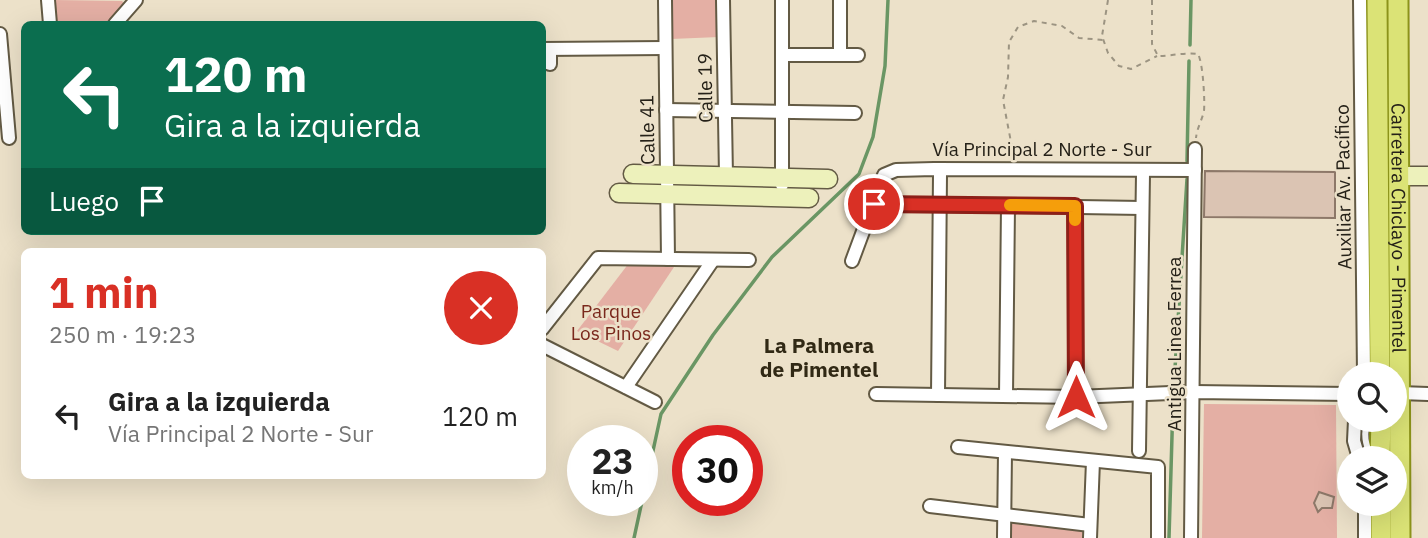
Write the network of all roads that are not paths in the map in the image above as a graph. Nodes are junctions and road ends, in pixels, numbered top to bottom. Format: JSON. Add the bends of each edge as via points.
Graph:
{"nodes":[{"id":1,"x":48,"y":0,"type":"edge"},
{"id":2,"x":136,"y":0,"type":"edge"},
{"id":3,"x":665,"y":0,"type":"edge"},
{"id":4,"x":723,"y":0,"type":"edge"},
{"id":5,"x":782,"y":0,"type":"edge"},
{"id":6,"x":840,"y":0,"type":"edge"},
{"id":7,"x":1360,"y":0,"type":"edge"},
{"id":8,"x":1377,"y":0,"type":"edge"},
{"id":9,"x":1398,"y":0,"type":"edge"},
{"id":10,"x":50,"y":21,"type":"edge"},
{"id":11,"x":118,"y":21,"type":"edge"},
{"id":12,"x":0,"y":34,"type":"edge"},
{"id":13,"x":665,"y":48,"type":"junction"},
{"id":14,"x":546,"y":49,"type":"edge"},
{"id":15,"x":782,"y":55,"type":"junction"},
{"id":16,"x":840,"y":55,"type":"junction"},
{"id":17,"x":858,"y":55,"type":"dead end"},
{"id":18,"x":550,"y":64,"type":"dead end"},
{"id":19,"x":666,"y":110,"type":"junction"},
{"id":20,"x":725,"y":110,"type":"junction"},
{"id":21,"x":782,"y":111,"type":"junction"},
{"id":22,"x":855,"y":113,"type":"dead end"},
{"id":23,"x":9,"y":138,"type":"dead end"},
{"id":24,"x":1195,"y":149,"type":"road end"},
{"id":25,"x":1195,"y":170,"type":"junction"},
{"id":26,"x":633,"y":174,"type":"dead end"},
{"id":27,"x":1143,"y":174,"type":"dead end"},
{"id":28,"x":667,"y":175,"type":"junction"},
{"id":29,"x":940,"y":175,"type":"dead end"},
{"id":30,"x":1378,"y":175,"type":"junction"},
{"id":31,"x":726,"y":176,"type":"junction"},
{"id":32,"x":1399,"y":176,"type":"junction"},
{"id":33,"x":1428,"y":176,"type":"edge"},
{"id":34,"x":782,"y":178,"type":"junction"},
{"id":35,"x":828,"y":179,"type":"dead end"},
{"id":36,"x":619,"y":193,"type":"dead end"},
{"id":37,"x":667,"y":194,"type":"junction"},
{"id":38,"x":782,"y":198,"type":"junction"},
{"id":39,"x":809,"y":198,"type":"dead end"},
{"id":40,"x":874,"y":204,"type":"junction"},
{"id":41,"x":939,"y":204,"type":"junction"},
{"id":42,"x":1008,"y":205,"type":"junction"},
{"id":43,"x":1075,"y":206,"type":"junction"},
{"id":44,"x":1142,"y":208,"type":"junction"},
{"id":45,"x":668,"y":259,"type":"junction"},
{"id":46,"x":713,"y":260,"type":"junction"},
{"id":47,"x":749,"y":260,"type":"dead end"},
{"id":48,"x":852,"y":261,"type":"dead end"},
{"id":49,"x":546,"y":324,"type":"edge"},
{"id":50,"x":546,"y":347,"type":"edge"},
{"id":51,"x":1364,"y":362,"type":"edge"},
{"id":52,"x":1380,"y":362,"type":"edge"},
{"id":53,"x":1397,"y":362,"type":"edge"},
{"id":54,"x":626,"y":387,"type":"junction"},
{"id":55,"x":1194,"y":392,"type":"junction"},
{"id":56,"x":876,"y":394,"type":"dead end"},
{"id":57,"x":1140,"y":394,"type":"junction"},
{"id":58,"x":1337,"y":394,"type":"edge"},
{"id":59,"x":1428,"y":394,"type":"edge"},
{"id":60,"x":938,"y":395,"type":"junction"},
{"id":61,"x":1407,"y":395,"type":"edge"},
{"id":62,"x":1006,"y":396,"type":"junction"},
{"id":63,"x":1076,"y":397,"type":"junction"},
{"id":64,"x":654,"y":402,"type":"dead end"},
{"id":65,"x":1398,"y":432,"type":"edge"},
{"id":66,"x":958,"y":447,"type":"dead end"},
{"id":67,"x":1139,"y":451,"type":"dead end"},
{"id":68,"x":1005,"y":452,"type":"junction"},
{"id":69,"x":1093,"y":461,"type":"junction"},
{"id":70,"x":930,"y":506,"type":"dead end"},
{"id":71,"x":1005,"y":515,"type":"junction"},
{"id":72,"x":1365,"y":516,"type":"edge"},
{"id":73,"x":1381,"y":516,"type":"edge"},
{"id":74,"x":1090,"y":531,"type":"edge"},
{"id":75,"x":1004,"y":538,"type":"edge"},
{"id":76,"x":1158,"y":538,"type":"edge"},
{"id":77,"x":1191,"y":538,"type":"edge"},
{"id":78,"x":1365,"y":538,"type":"edge"},
{"id":79,"x":1381,"y":538,"type":"edge"},
{"id":80,"x":1400,"y":538,"type":"edge"}],
"edges":[{"from":1,"to":10,"type":"street"},
{"from":2,"to":11,"type":"street"},
{"from":3,"to":13,"type":"street","name":"Calle 41"},
{"from":4,"to":20,"type":"street","name":"Calle 19"},
{"from":5,"to":15,"type":"street"},
{"from":6,"to":16,"type":"street"},
{"from":7,"to":51,"type":"street","name":"Auxiliar Av. Pacífico"},
{"from":8,"to":30,"type":"main road","name":"Carretera Chiclayo - Pimentel"},
{"from":9,"to":32,"type":"main road","name":"Carretera Chiclayo - Pimentel"},
{"from":12,"to":23,"type":"street"},
{"from":13,"to":14,"type":"street"},
{"from":13,"to":19,"type":"street","name":"Calle 41"},
{"from":14,"to":18,"type":"street"},
{"from":15,"to":16,"type":"street"},
{"from":15,"to":21,"type":"street"},
{"from":16,"to":17,"type":"street"},
{"from":19,"to":20,"type":"street"},
{"from":19,"to":28,"type":"street","name":"Calle 41"},
{"from":20,"to":21,"type":"street"},
{"from":20,"to":31,"type":"street","name":"Calle 19"},
{"from":21,"to":22,"type":"street"},
{"from":21,"to":34,"type":"street"},
{"from":24,"to":25,"type":"street","name":"Antigua Linea Ferrea"},
{"from":25,"to":40,"type":"street","name":"Vía Principal 2 Norte - Sur","via":[[890,171],[884,175]]},
{"from":25,"to":55,"type":"street","name":"Antigua Linea Ferrea"},
{"from":26,"to":28,"type":"street"},
{"from":27,"to":44,"type":"street"},
{"from":28,"to":31,"type":"street"},
{"from":28,"to":37,"type":"street","name":"Calle 41"},
{"from":29,"to":41,"type":"street"},
{"from":30,"to":32,"type":"street","via":[[1389,168]]},
{"from":30,"to":52,"type":"main road","name":"Carretera Chiclayo - Pimentel"},
{"from":31,"to":34,"type":"street"},
{"from":32,"to":33,"type":"street"},
{"from":32,"to":53,"type":"main road","name":"Carretera Chiclayo - Pimentel"},
{"from":34,"to":35,"type":"street"},
{"from":34,"to":38,"type":"street"},
{"from":36,"to":37,"type":"street"},
{"from":37,"to":38,"type":"street"},
{"from":37,"to":45,"type":"street","name":"Calle 41"},
{"from":38,"to":39,"type":"street"},
{"from":40,"to":41,"type":"street"},
{"from":40,"to":48,"type":"street"},
{"from":41,"to":42,"type":"street"},
{"from":41,"to":60,"type":"street"},
{"from":42,"to":43,"type":"street"},
{"from":42,"to":62,"type":"street"},
{"from":43,"to":44,"type":"street"},
{"from":43,"to":63,"type":"street"},
{"from":44,"to":57,"type":"street"},
{"from":45,"to":46,"type":"street"},
{"from":45,"to":49,"type":"street","via":[[598,258]]},
{"from":46,"to":47,"type":"street"},
{"from":46,"to":54,"type":"street"},
{"from":50,"to":54,"type":"street"},
{"from":54,"to":64,"type":"street"},
{"from":55,"to":57,"type":"street"},
{"from":55,"to":58,"type":"street"},
{"from":55,"to":77,"type":"street","name":"Antigua Linea Ferrea"},
{"from":56,"to":60,"type":"street"},
{"from":57,"to":63,"type":"street"},
{"from":57,"to":67,"type":"street"},
{"from":59,"to":61,"type":"street"},
{"from":60,"to":62,"type":"street"},
{"from":62,"to":63,"type":"street"},
{"from":65,"to":80,"type":"main road","name":"Carretera Chiclayo - Pimentel"},
{"from":66,"to":68,"type":"street"},
{"from":68,"to":69,"type":"street"},
{"from":68,"to":71,"type":"street"},
{"from":69,"to":74,"type":"street"},
{"from":69,"to":76,"type":"street","via":[[1158,467]]},
{"from":70,"to":71,"type":"street"},
{"from":71,"to":74,"type":"street"},
{"from":71,"to":75,"type":"street"},
{"from":72,"to":78,"type":"street"},
{"from":73,"to":79,"type":"main road"}]}
